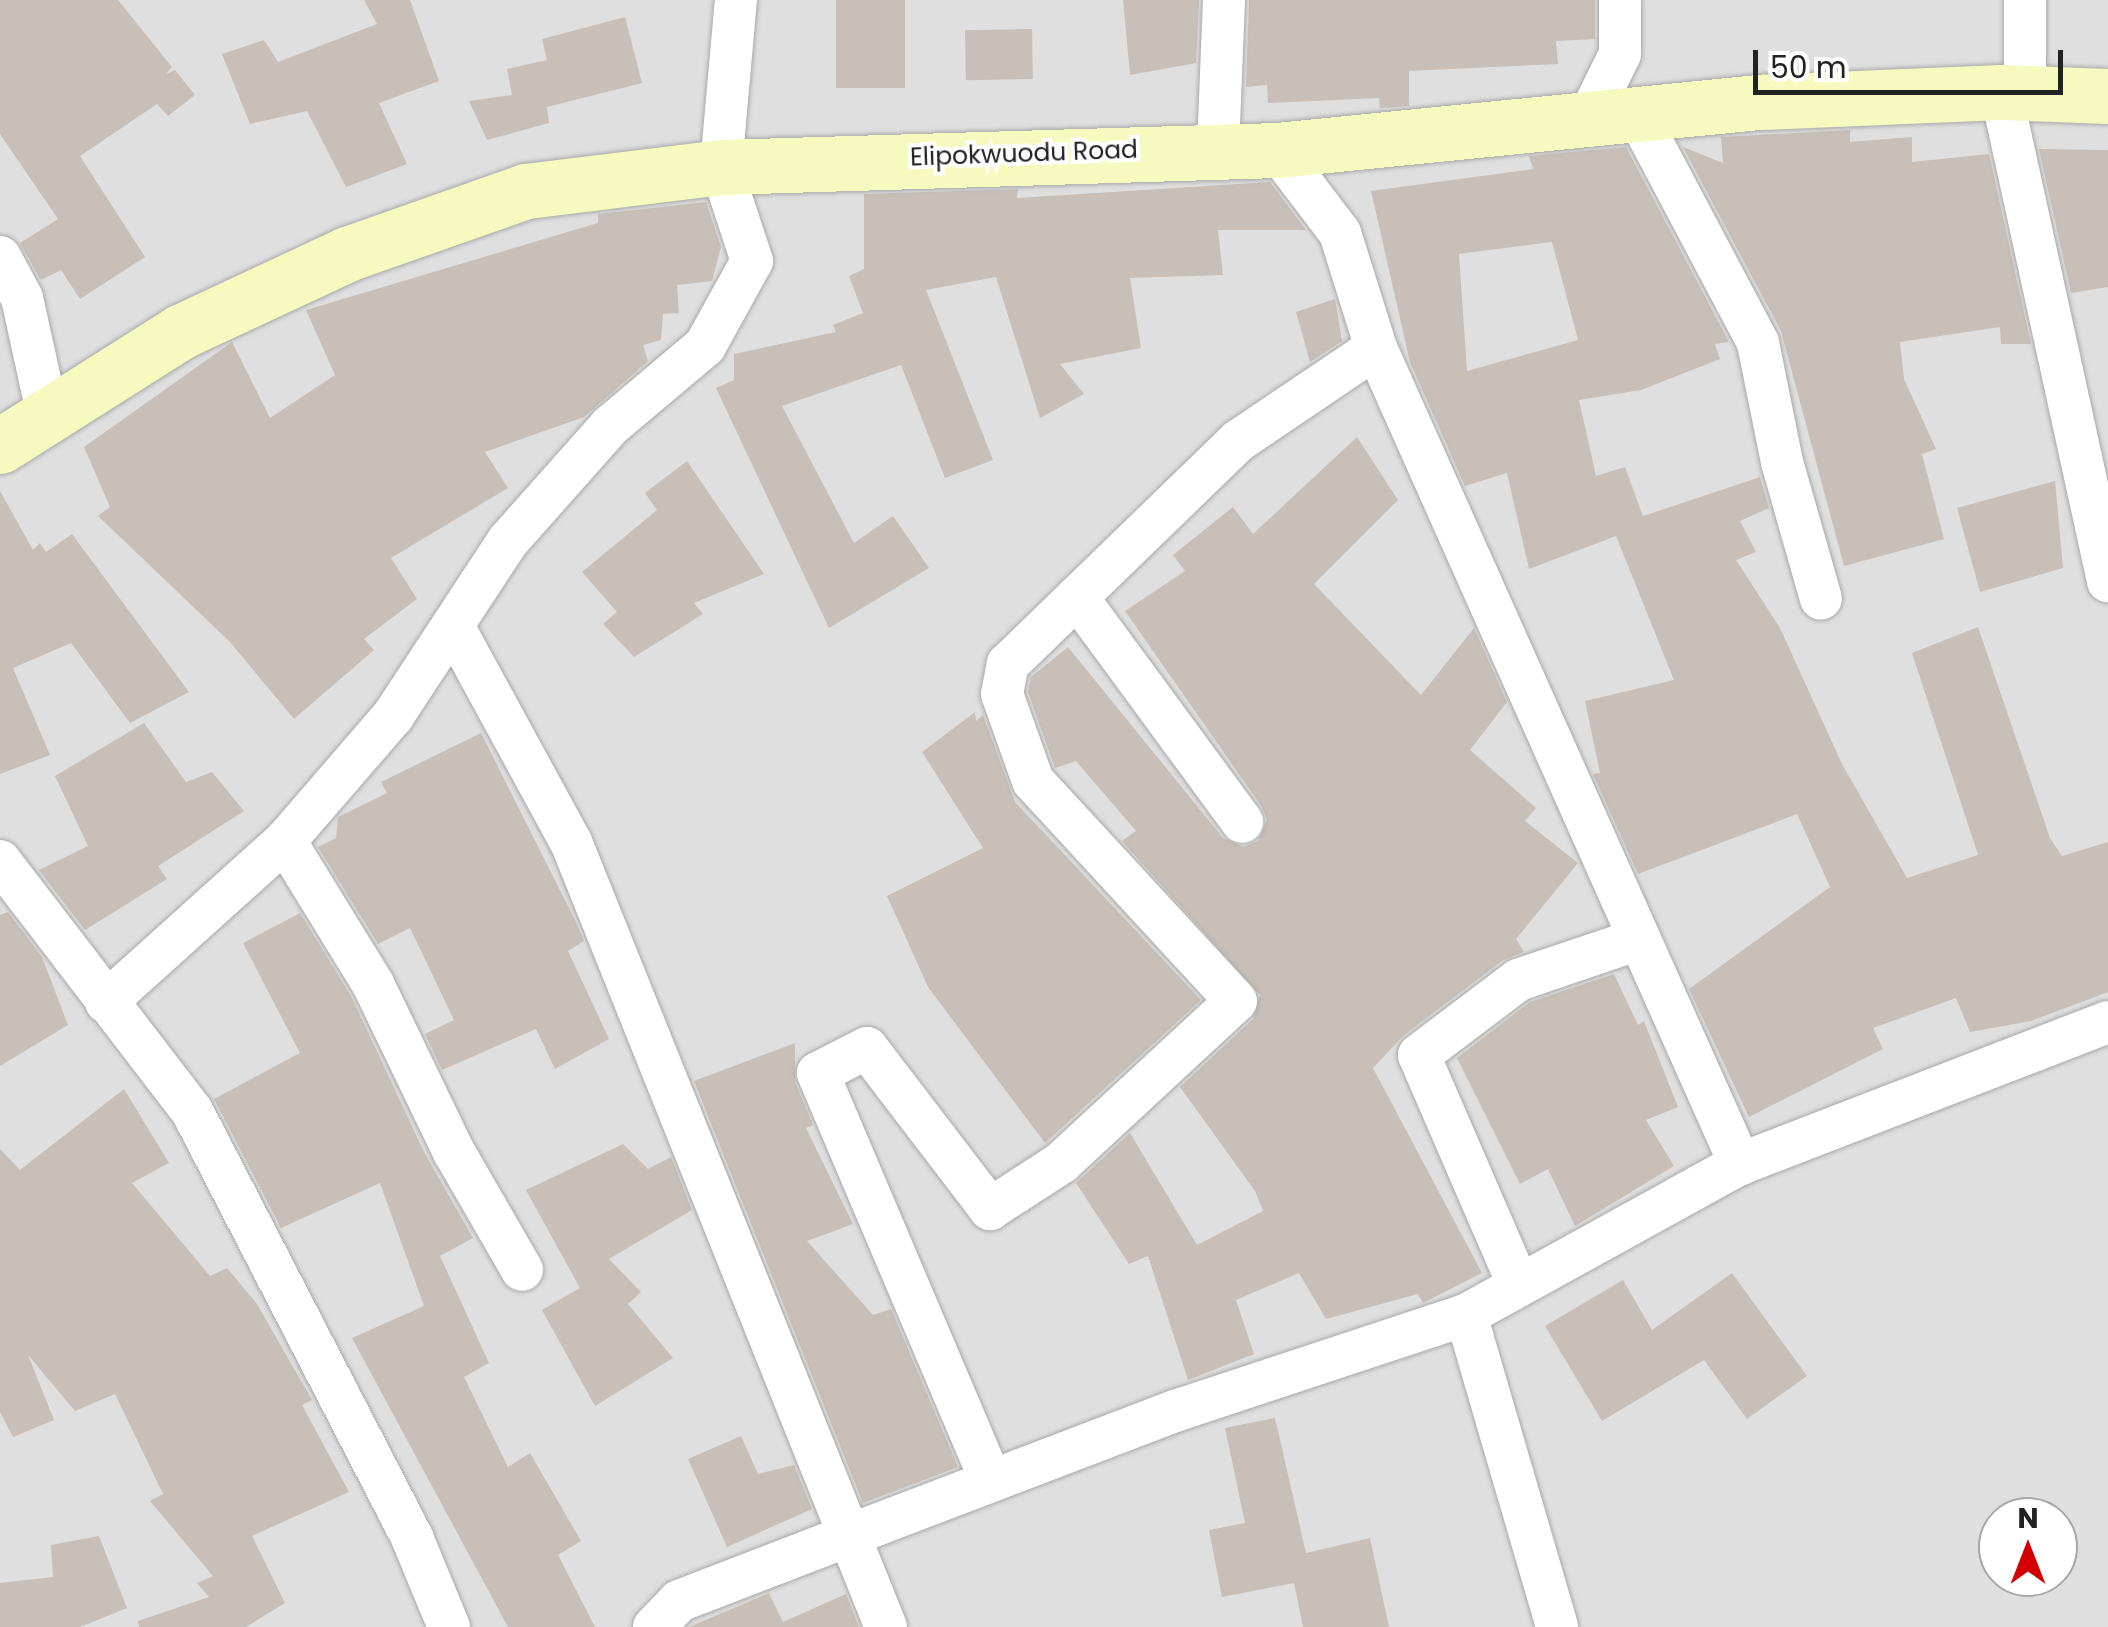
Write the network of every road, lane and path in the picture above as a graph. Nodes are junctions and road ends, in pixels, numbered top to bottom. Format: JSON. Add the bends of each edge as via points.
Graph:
{"nodes":[{"id":1,"x":736,"y":0,"type":"edge"},
{"id":2,"x":1224,"y":0,"type":"edge"},
{"id":3,"x":1620,"y":0,"type":"edge"},
{"id":4,"x":2025,"y":0,"type":"edge"},
{"id":5,"x":2013,"y":92,"type":"junction"},
{"id":6,"x":2108,"y":96,"type":"edge"},
{"id":7,"x":1612,"y":117,"type":"junction"},
{"id":8,"x":1218,"y":150,"type":"junction"},
{"id":9,"x":1277,"y":150,"type":"junction"},
{"id":10,"x":721,"y":166,"type":"junction"},
{"id":11,"x":0,"y":257,"type":"edge"},
{"id":12,"x":1376,"y":348,"type":"junction"},
{"id":13,"x":48,"y":416,"type":"junction"},
{"id":14,"x":0,"y":446,"type":"edge"},
{"id":15,"x":2108,"y":580,"type":"edge"},
{"id":16,"x":1077,"y":597,"type":"junction"},
{"id":17,"x":1821,"y":599,"type":"dead end"},
{"id":18,"x":453,"y":626,"type":"junction"},
{"id":19,"x":1242,"y":822,"type":"dead end"},
{"id":20,"x":285,"y":842,"type":"junction"},
{"id":21,"x":0,"y":860,"type":"edge"},
{"id":22,"x":1639,"y":939,"type":"junction"},
{"id":23,"x":106,"y":1002,"type":"junction"},
{"id":24,"x":2108,"y":1022,"type":"edge"},
{"id":25,"x":1740,"y":1164,"type":"junction"},
{"id":26,"x":522,"y":1270,"type":"dead end"},
{"id":27,"x":1518,"y":1284,"type":"junction"},
{"id":28,"x":1466,"y":1314,"type":"junction"},
{"id":29,"x":990,"y":1481,"type":"junction"},
{"id":30,"x":854,"y":1534,"type":"junction"},
{"id":31,"x":449,"y":1627,"type":"edge"},
{"id":32,"x":654,"y":1627,"type":"edge"},
{"id":33,"x":886,"y":1627,"type":"edge"},
{"id":34,"x":1557,"y":1627,"type":"edge"}],
"edges":[{"from":1,"to":10,"type":"street"},
{"from":2,"to":8,"type":"street"},
{"from":3,"to":7,"type":"street"},
{"from":4,"to":5,"type":"street"},
{"from":5,"to":6,"type":"street","name":"Elipokwuodu Road"},
{"from":5,"to":7,"type":"street","name":"Elipokwuodu Road"},
{"from":5,"to":15,"type":"street"},
{"from":7,"to":9,"type":"street","name":"Elipokwuodu Road"},
{"from":7,"to":17,"type":"street","via":[[1758,343],[1782,462]]},
{"from":8,"to":9,"type":"street","name":"Elipokwuodu Road"},
{"from":8,"to":10,"type":"street","name":"Elipokwuodu Road"},
{"from":9,"to":12,"type":"street","via":[[1340,233]]},
{"from":10,"to":13,"type":"street","name":"Elipokwuodu Road","via":[[526,191],[347,254],[182,331]]},
{"from":10,"to":18,"type":"street","via":[[752,260],[706,346],[610,426],[508,541]]},
{"from":11,"to":13,"type":"street","via":[[22,298]]},
{"from":12,"to":16,"type":"street","via":[[1238,441]]},
{"from":12,"to":22,"type":"street"},
{"from":13,"to":14,"type":"street","name":"Elipokwuodu Road"},
{"from":16,"to":19,"type":"street"},
{"from":16,"to":29,"type":"street","via":[[1008,664],[1002,694],[1011,730],[1033,781],[1236,1002],[1062,1163],[990,1210],[867,1048],[818,1073]]},
{"from":18,"to":20,"type":"street","via":[[394,716]]},
{"from":18,"to":30,"type":"street","via":[[571,842],[770,1346]]},
{"from":20,"to":23,"type":"street"},
{"from":20,"to":26,"type":"street","via":[[373,984],[454,1152]]},
{"from":21,"to":23,"type":"street"},
{"from":22,"to":25,"type":"street"},
{"from":22,"to":27,"type":"street","via":[[1518,980],[1419,1055]]},
{"from":23,"to":31,"type":"street","via":[[192,1111],[404,1523]]},
{"from":24,"to":25,"type":"street"},
{"from":25,"to":27,"type":"street","via":[[1655,1216]]},
{"from":27,"to":28,"type":"street"},
{"from":28,"to":29,"type":"street"},
{"from":28,"to":34,"type":"street"},
{"from":29,"to":30,"type":"street"},
{"from":30,"to":32,"type":"street","via":[[679,1601]]},
{"from":30,"to":33,"type":"street"}]}
